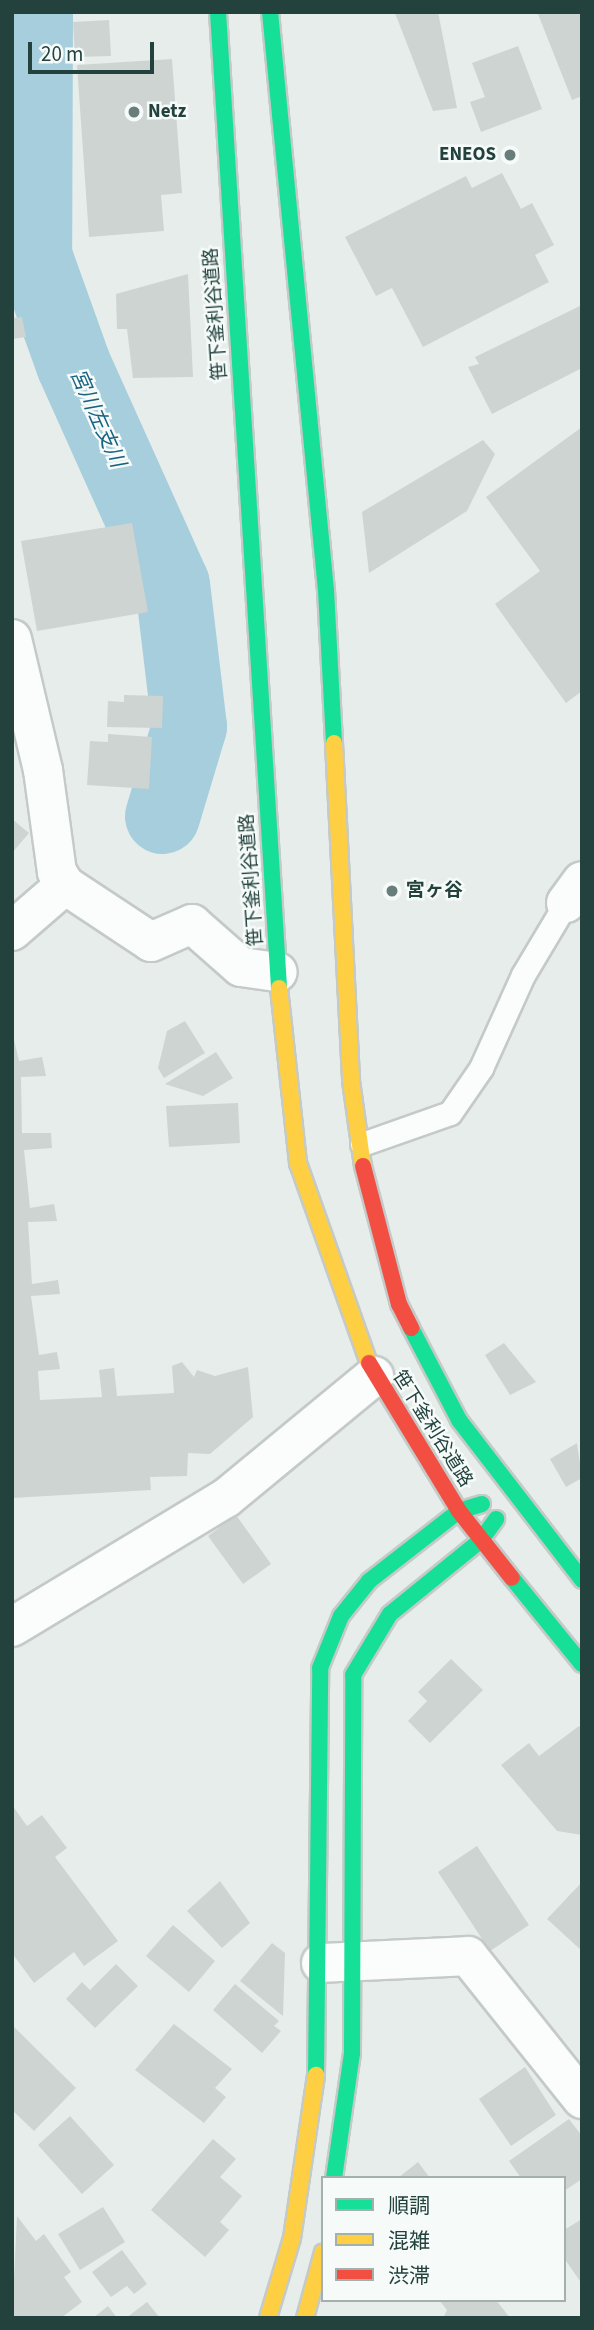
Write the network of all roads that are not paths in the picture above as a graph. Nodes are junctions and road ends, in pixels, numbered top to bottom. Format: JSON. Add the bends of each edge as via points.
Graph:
{"nodes":[{"id":1,"x":218,"y":12,"type":"edge"},
{"id":2,"x":270,"y":12,"type":"edge"},
{"id":3,"x":12,"y":639,"type":"edge"},
{"id":4,"x":28,"y":769,"type":"edge"},
{"id":5,"x":65,"y":885,"type":"junction"},
{"id":6,"x":574,"y":892,"type":"edge"},
{"id":7,"x":12,"y":931,"type":"edge"},
{"id":8,"x":278,"y":972,"type":"junction"},
{"id":9,"x":362,"y":1144,"type":"junction"},
{"id":10,"x":374,"y":1376,"type":"junction"},
{"id":11,"x":512,"y":1496,"type":"junction"},
{"id":12,"x":459,"y":1511,"type":"junction"},
{"id":13,"x":481,"y":1540,"type":"junction"},
{"id":14,"x":582,"y":1580,"type":"edge"},
{"id":15,"x":12,"y":1626,"type":"edge"},
{"id":16,"x":582,"y":1664,"type":"edge"},
{"id":17,"x":337,"y":1962,"type":"junction"},
{"id":18,"x":582,"y":2099,"type":"edge"},
{"id":19,"x":334,"y":2176,"type":"edge"},
{"id":20,"x":321,"y":2259,"type":"edge"},
{"id":21,"x":268,"y":2318,"type":"edge"},
{"id":22,"x":305,"y":2318,"type":"edge"}],
"edges":[{"from":1,"to":8,"type":"street","name":"笹下釜利谷道路"},
{"from":2,"to":9,"type":"street","name":"笹下釜利谷道路","via":[[326,590],[351,1081]]},
{"from":3,"to":4,"type":"street"},
{"from":4,"to":5,"type":"street","via":[[57,872]]},
{"from":5,"to":7,"type":"street"},
{"from":5,"to":8,"type":"street","via":[[151,942],[192,924],[213,950],[241,967]]},
{"from":6,"to":9,"type":"lane","via":[[523,975],[481,1068],[450,1113]]},
{"from":8,"to":10,"type":"street","name":"笹下釜利谷道路","via":[[298,1163],[330,1268]]},
{"from":9,"to":11,"type":"street","name":"笹下釜利谷道路","via":[[365,1181],[399,1304],[459,1420]]},
{"from":10,"to":12,"type":"street","name":"笹下釜利谷道路"},
{"from":10,"to":15,"type":"street","via":[[226,1498]]},
{"from":11,"to":12,"type":"street"},
{"from":11,"to":13,"type":"street"},
{"from":11,"to":14,"type":"street","name":"笹下釜利谷道路"},
{"from":12,"to":13,"type":"street","name":"笹下釜利谷道路"},
{"from":12,"to":17,"type":"street","via":[[369,1581],[341,1616],[320,1668]]},
{"from":13,"to":16,"type":"street","name":"笹下釜利谷道路"},
{"from":13,"to":17,"type":"street","via":[[390,1614],[368,1641],[353,1675]]},
{"from":17,"to":18,"type":"street","via":[[468,1956]]},
{"from":17,"to":19,"type":"street","via":[[352,2053]]},
{"from":17,"to":21,"type":"street","via":[[296,2211]]},
{"from":20,"to":22,"type":"street"}]}
